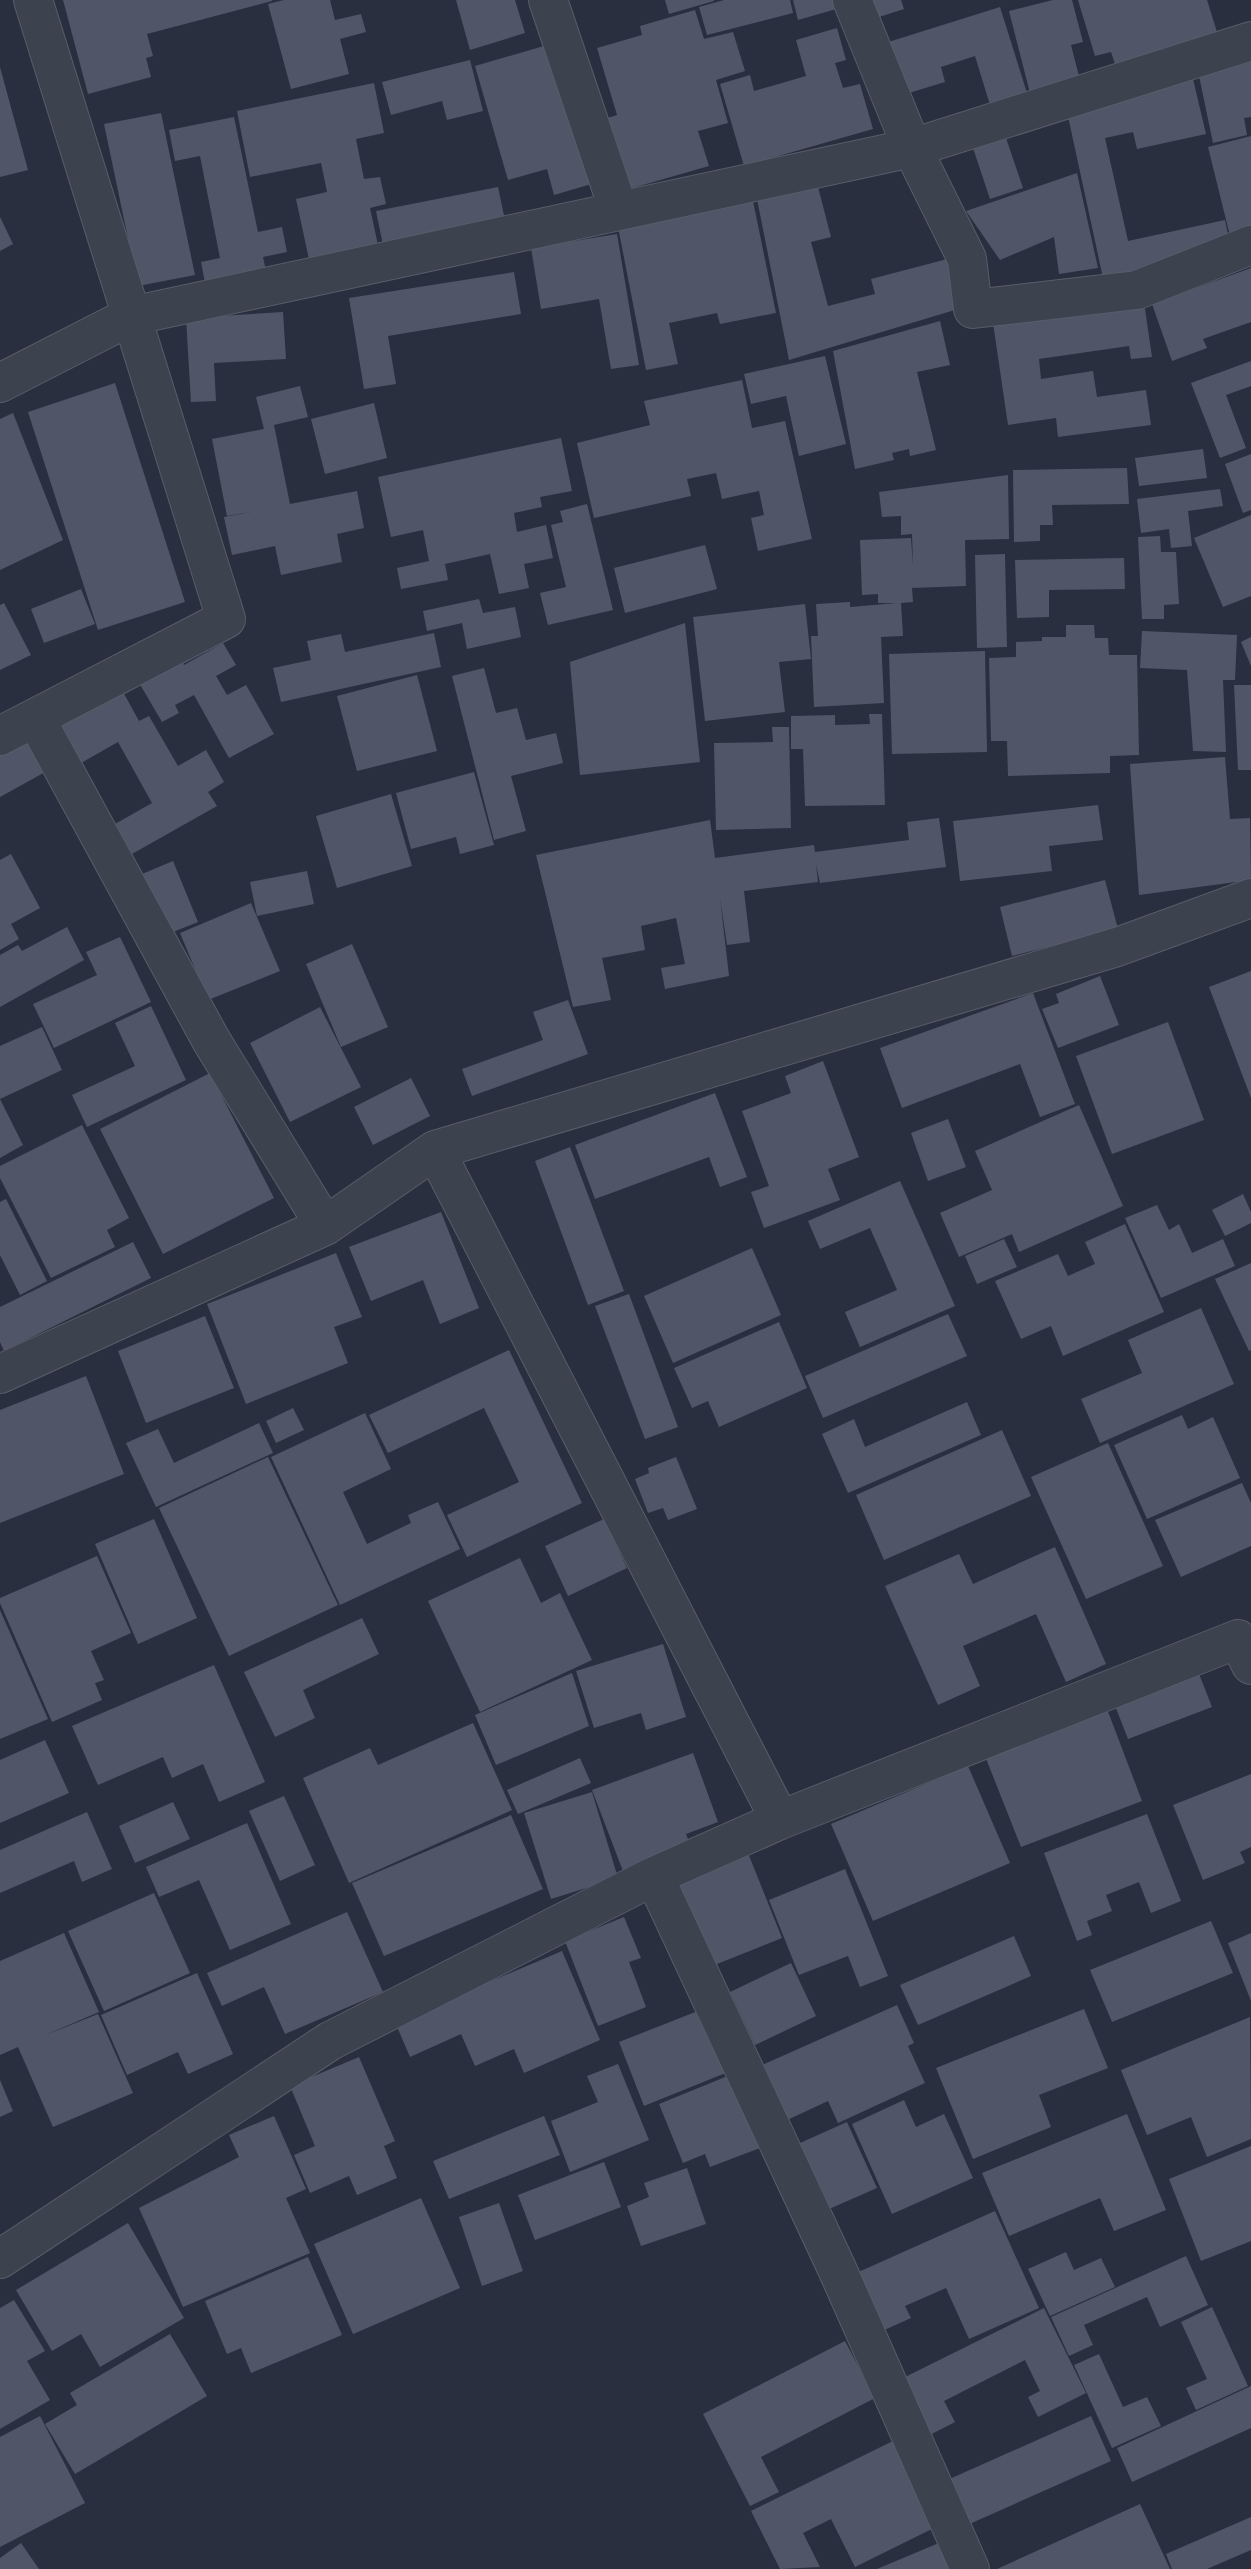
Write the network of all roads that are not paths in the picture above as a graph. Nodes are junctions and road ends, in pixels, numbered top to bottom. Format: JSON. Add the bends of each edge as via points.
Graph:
{"nodes":[{"id":1,"x":33,"y":0,"type":"edge"},
{"id":2,"x":548,"y":0,"type":"edge"},
{"id":3,"x":852,"y":0,"type":"edge"},
{"id":4,"x":1251,"y":41,"type":"edge"},
{"id":5,"x":912,"y":148,"type":"junction"},
{"id":6,"x":619,"y":211,"type":"junction"},
{"id":7,"x":1251,"y":245,"type":"edge"},
{"id":8,"x":131,"y":316,"type":"junction"},
{"id":9,"x":0,"y":383,"type":"edge"},
{"id":10,"x":36,"y":719,"type":"junction"},
{"id":11,"x":0,"y":736,"type":"edge"},
{"id":12,"x":1251,"y":898,"type":"edge"},
{"id":13,"x":435,"y":1150,"type":"junction"},
{"id":14,"x":325,"y":1226,"type":"junction"},
{"id":15,"x":0,"y":1374,"type":"edge"},
{"id":16,"x":1251,"y":1665,"type":"edge"},
{"id":17,"x":780,"y":1820,"type":"junction"},
{"id":18,"x":654,"y":1876,"type":"junction"},
{"id":19,"x":0,"y":2259,"type":"edge"},
{"id":20,"x":970,"y":2569,"type":"edge"}],
"edges":[{"from":1,"to":8,"type":"street"},
{"from":2,"to":6,"type":"street"},
{"from":3,"to":5,"type":"street"},
{"from":4,"to":5,"type":"street"},
{"from":5,"to":6,"type":"street"},
{"from":5,"to":7,"type":"street","via":[[967,259],[972,309],[1137,290]]},
{"from":6,"to":8,"type":"street"},
{"from":8,"to":9,"type":"street"},
{"from":8,"to":10,"type":"street","via":[[226,620]]},
{"from":10,"to":11,"type":"street"},
{"from":10,"to":14,"type":"street","via":[[211,1040]]},
{"from":12,"to":13,"type":"street","via":[[1117,947]]},
{"from":13,"to":14,"type":"street"},
{"from":13,"to":17,"type":"street"},
{"from":14,"to":15,"type":"street"},
{"from":16,"to":17,"type":"street","via":[[1237,1639]]},
{"from":17,"to":18,"type":"street"},
{"from":18,"to":19,"type":"street","via":[[330,2041]]},
{"from":18,"to":20,"type":"street","via":[[838,2271]]}]}
